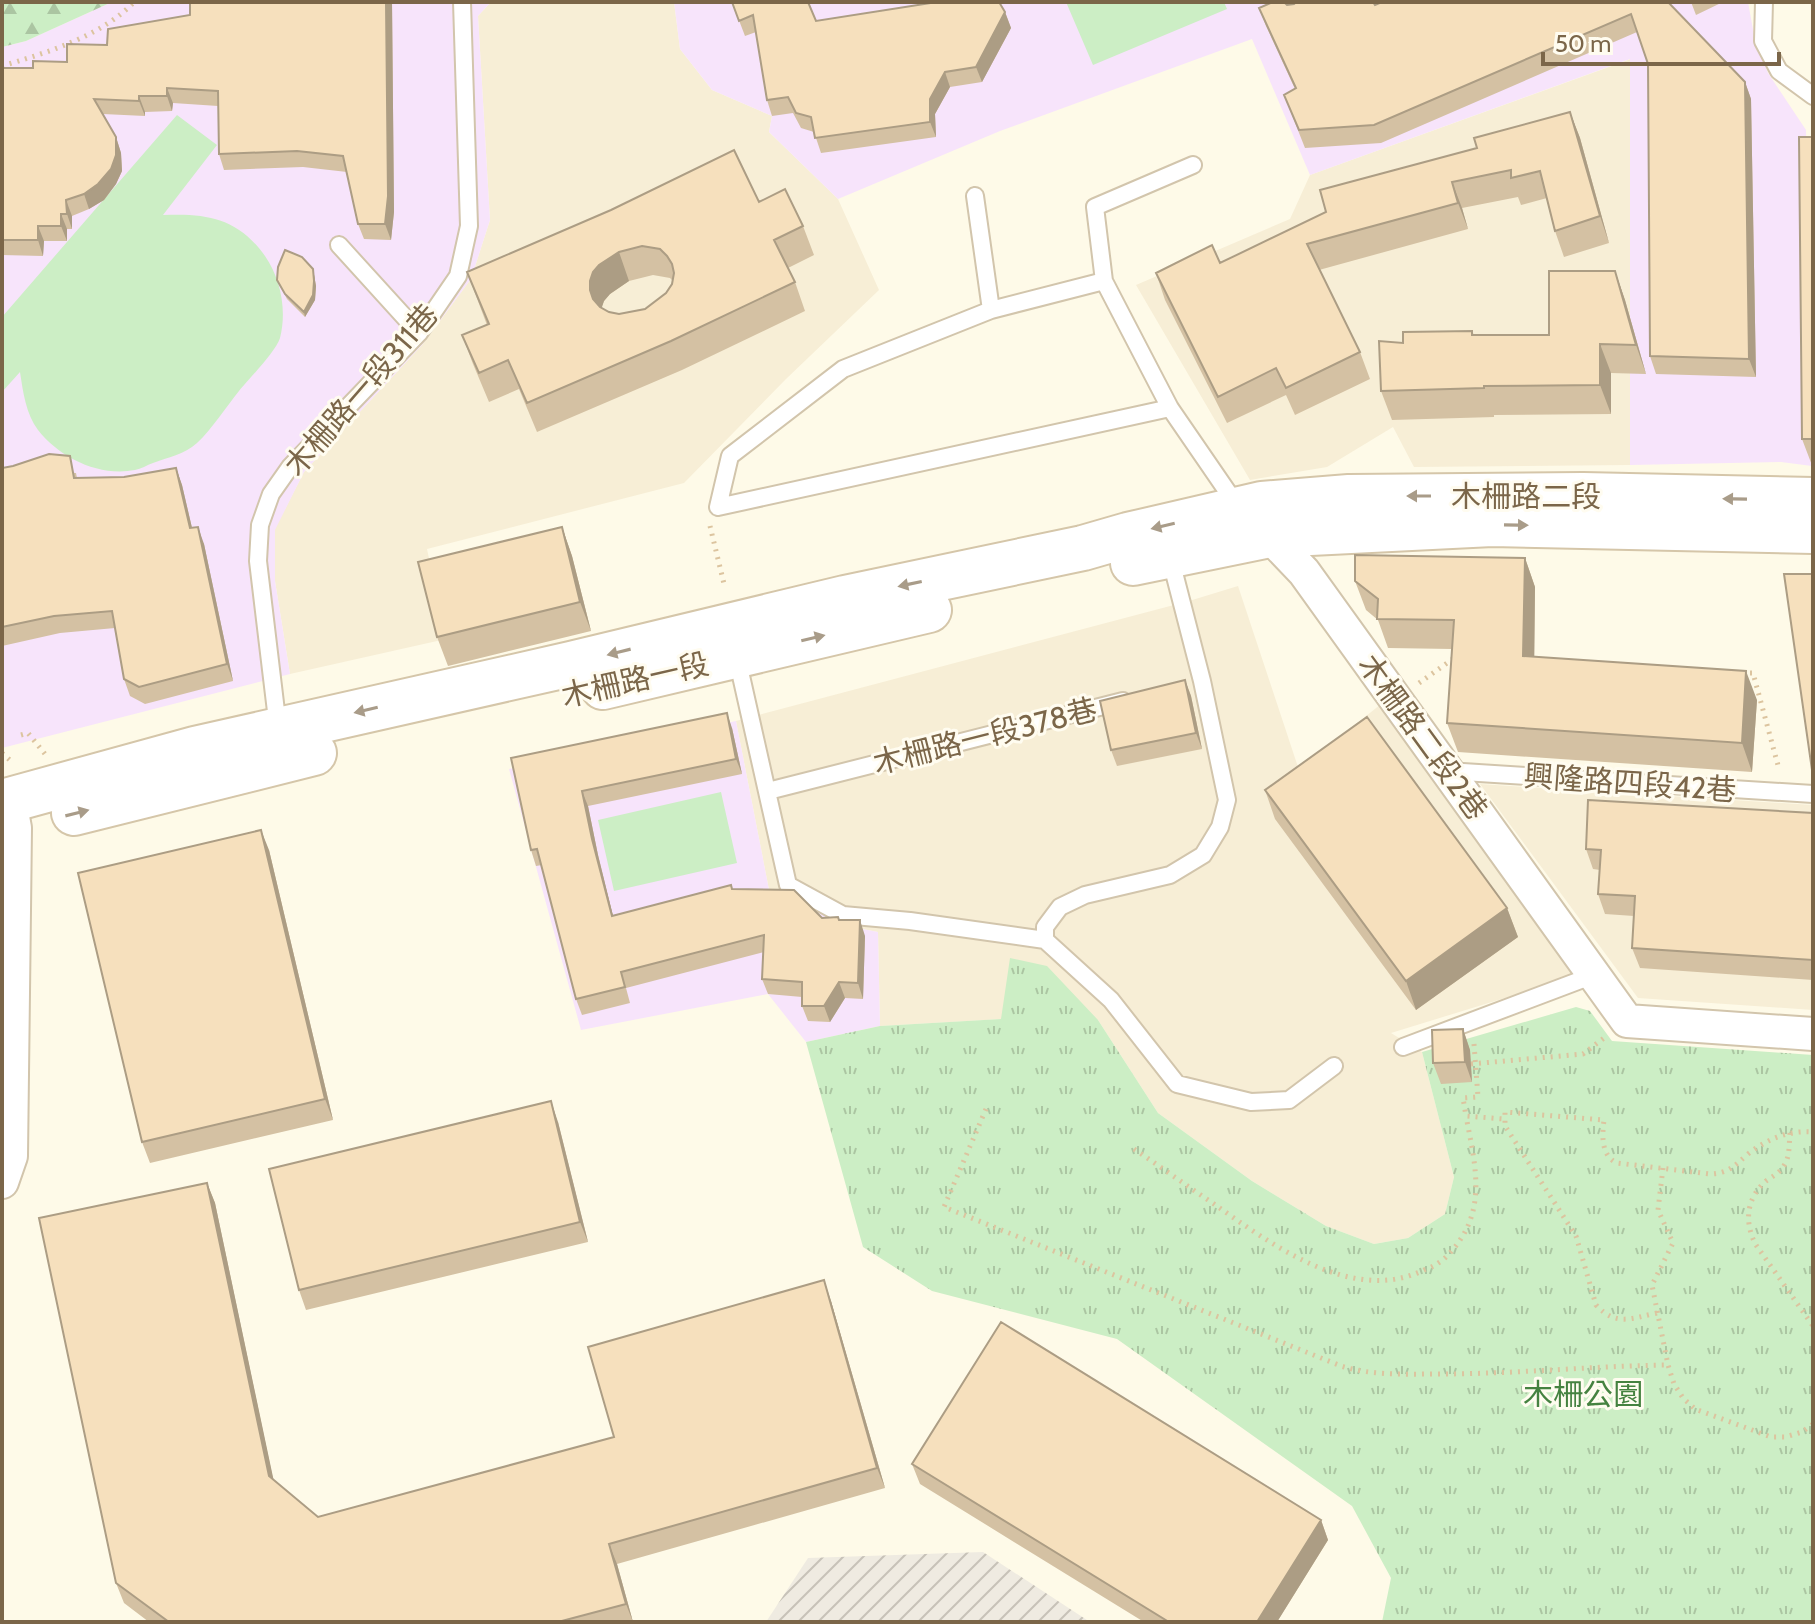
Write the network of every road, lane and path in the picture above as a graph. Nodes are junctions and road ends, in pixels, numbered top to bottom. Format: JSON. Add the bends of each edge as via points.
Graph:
{"nodes":[{"id":1,"x":134,"y":2,"type":"edge"},
{"id":2,"x":462,"y":2,"type":"edge"},
{"id":3,"x":1764,"y":2,"type":"edge"},
{"id":4,"x":2,"y":66,"type":"edge"},
{"id":5,"x":1813,"y":96,"type":"edge"},
{"id":6,"x":1193,"y":165,"type":"dead end"},
{"id":7,"x":975,"y":196,"type":"dead end"},
{"id":8,"x":339,"y":245,"type":"dead end"},
{"id":9,"x":1104,"y":281,"type":"junction"},
{"id":10,"x":991,"y":310,"type":"junction"},
{"id":11,"x":419,"y":333,"type":"junction"},
{"id":12,"x":1170,"y":408,"type":"junction"},
{"id":13,"x":1813,"y":500,"type":"edge"},
{"id":14,"x":1255,"y":522,"type":"junction"},
{"id":15,"x":710,"y":526,"type":"dead end"},
{"id":16,"x":1813,"y":531,"type":"edge"},
{"id":17,"x":1170,"y":556,"type":"junction"},
{"id":18,"x":725,"y":588,"type":"dead end"},
{"id":19,"x":1459,"y":654,"type":"edge"},
{"id":20,"x":737,"y":656,"type":"junction"},
{"id":21,"x":1737,"y":672,"type":"edge"},
{"id":22,"x":1140,"y":697,"type":"edge"},
{"id":23,"x":1396,"y":700,"type":"junction"},
{"id":24,"x":278,"y":730,"type":"junction"},
{"id":25,"x":21,"y":735,"type":"dead end"},
{"id":26,"x":2,"y":753,"type":"edge"},
{"id":27,"x":46,"y":756,"type":"dead end"},
{"id":28,"x":1447,"y":771,"type":"junction"},
{"id":29,"x":768,"y":791,"type":"junction"},
{"id":30,"x":1786,"y":793,"type":"junction"},
{"id":31,"x":1813,"y":794,"type":"edge"},
{"id":32,"x":8,"y":805,"type":"edge"},
{"id":33,"x":1045,"y":940,"type":"junction"},
{"id":34,"x":1594,"y":975,"type":"junction"},
{"id":35,"x":1471,"y":1021,"type":"junction"},
{"id":36,"x":1627,"y":1021,"type":"junction"},
{"id":37,"x":1813,"y":1034,"type":"edge"},
{"id":38,"x":1403,"y":1047,"type":"dead end"},
{"id":39,"x":1474,"y":1064,"type":"junction"},
{"id":40,"x":1334,"y":1066,"type":"dead end"},
{"id":41,"x":986,"y":1109,"type":"dead end"},
{"id":42,"x":1466,"y":1116,"type":"junction"},
{"id":43,"x":1504,"y":1119,"type":"junction"},
{"id":44,"x":1813,"y":1132,"type":"edge"},
{"id":45,"x":1790,"y":1133,"type":"junction"},
{"id":46,"x":1134,"y":1149,"type":"dead end"},
{"id":47,"x":5,"y":1165,"type":"edge"},
{"id":48,"x":1663,"y":1168,"type":"junction"},
{"id":49,"x":1657,"y":1313,"type":"junction"},
{"id":50,"x":1813,"y":1326,"type":"edge"},
{"id":51,"x":1668,"y":1365,"type":"junction"},
{"id":52,"x":1813,"y":1424,"type":"edge"}],
"edges":[{"from":1,"to":4,"type":"path","via":[[65,45]]},
{"from":2,"to":11,"type":"lane","name":"木柵路一段311巷","via":[[469,226],[458,276]]},
{"from":3,"to":5,"type":"lane","via":[[1763,41],[1779,71]]},
{"from":6,"to":9,"type":"lane","via":[[1095,207]]},
{"from":7,"to":10,"type":"lane"},
{"from":8,"to":11,"type":"lane"},
{"from":9,"to":10,"type":"lane"},
{"from":9,"to":12,"type":"lane"},
{"from":10,"to":12,"type":"lane","via":[[843,369],[730,456],[718,507]]},
{"from":11,"to":24,"type":"lane","name":"木柵路一段311巷","via":[[290,467],[271,494],[260,525],[258,561]]},
{"from":12,"to":14,"type":"lane"},
{"from":13,"to":14,"type":"main road","name":"木柵路二段","one_way":true,"via":[[1349,497],[1262,504]]},
{"from":14,"to":16,"type":"main road","name":"木柵路二段","one_way":true},
{"from":14,"to":17,"type":"main road","name":"木柵路一段"},
{"from":14,"to":23,"type":"street","name":"木柵路二段2巷","via":[[1304,572]]},
{"from":14,"to":24,"type":"main road","name":"木柵路一段","one_way":true,"via":[[1128,535]]},
{"from":15,"to":18,"type":"path"},
{"from":20,"to":17,"type":"main road","name":"木柵路一段","one_way":true},
{"from":17,"to":33,"type":"lane","via":[[1194,683],[1227,800],[1220,827],[1203,855],[1170,875],[1085,895],[1060,907],[1045,927]]},
{"from":19,"to":23,"type":"path"},
{"from":20,"to":29,"type":"lane"},
{"from":32,"to":20,"type":"main road","name":"木柵路一段","one_way":true,"via":[[284,759]]},
{"from":21,"to":30,"type":"path","via":[[1753,673]]},
{"from":22,"to":29,"type":"lane","name":"木柵路一段378巷"},
{"from":23,"to":28,"type":"street","name":"木柵路二段2巷"},
{"from":24,"to":32,"type":"main road","name":"木柵路一段"},
{"from":25,"to":27,"type":"path","via":[[28,733]]},
{"from":26,"to":32,"type":"path"},
{"from":28,"to":30,"type":"lane","name":"興隆路四段42巷"},
{"from":28,"to":34,"type":"street","name":"木柵路二段2巷"},
{"from":29,"to":33,"type":"lane","via":[[788,885],[843,915]]},
{"from":30,"to":31,"type":"lane","name":"興隆路四段42巷"},
{"from":32,"to":47,"type":"street"},
{"from":33,"to":40,"type":"lane","via":[[1111,1000],[1177,1084],[1251,1102],[1289,1100]]},
{"from":34,"to":35,"type":"lane"},
{"from":34,"to":36,"type":"street","name":"木柵路二段2巷"},
{"from":35,"to":38,"type":"lane"},
{"from":35,"to":39,"type":"path"},
{"from":36,"to":37,"type":"street"},
{"from":36,"to":39,"type":"path","via":[[1583,1054]]},
{"from":39,"to":42,"type":"path","via":[[1478,1097],[1463,1098]]},
{"from":41,"to":51,"type":"path","via":[[944,1207],[1341,1366],[1381,1374],[1494,1374]]},
{"from":42,"to":43,"type":"path"},
{"from":42,"to":46,"type":"path","via":[[1476,1164],[1474,1208],[1467,1229],[1439,1263],[1390,1281],[1334,1273],[1271,1244]]},
{"from":43,"to":48,"type":"path","via":[[1505,1112],[1604,1120],[1609,1159]]},
{"from":43,"to":49,"type":"path","via":[[1576,1236],[1596,1305],[1614,1320]]},
{"from":44,"to":45,"type":"path"},
{"from":45,"to":48,"type":"path","via":[[1767,1141],[1723,1173]]},
{"from":45,"to":50,"type":"path","via":[[1783,1168],[1758,1189],[1748,1222],[1756,1245]]},
{"from":48,"to":49,"type":"path","via":[[1658,1210],[1673,1243],[1652,1285]]},
{"from":49,"to":51,"type":"path"},
{"from":51,"to":52,"type":"path","via":[[1674,1384],[1695,1409],[1771,1437],[1802,1432]]}]}
